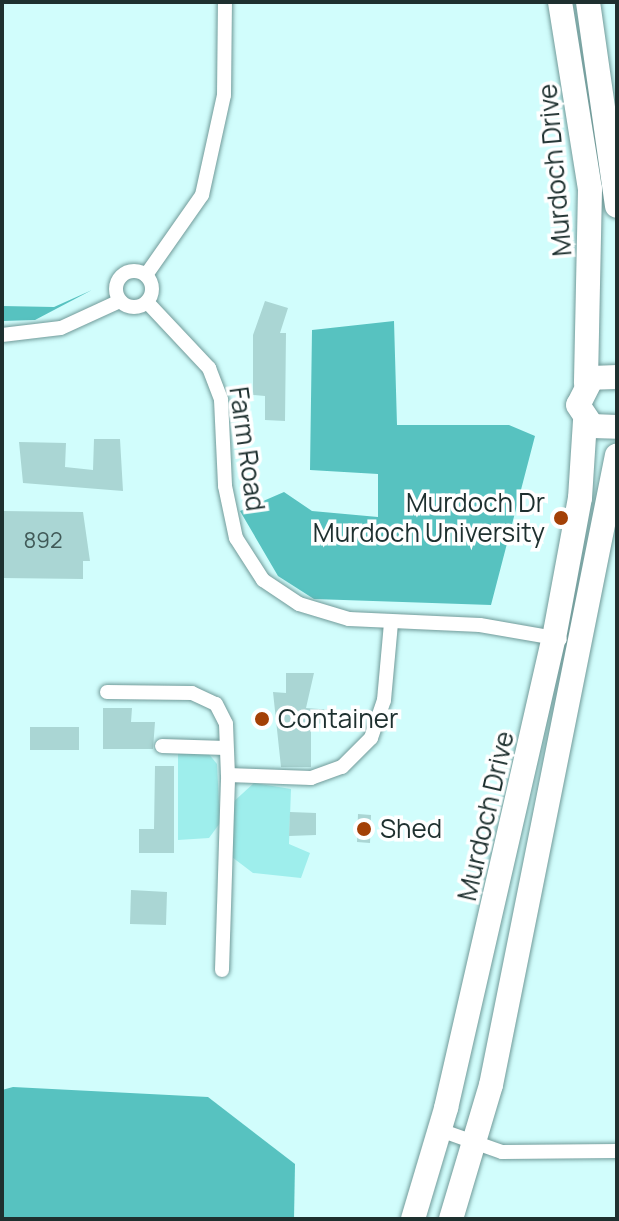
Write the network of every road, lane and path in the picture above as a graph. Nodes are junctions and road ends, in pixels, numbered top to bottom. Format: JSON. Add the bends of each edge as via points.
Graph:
{"nodes":[{"id":1,"x":225,"y":2,"type":"edge"},
{"id":2,"x":560,"y":2,"type":"edge"},
{"id":3,"x":605,"y":2,"type":"edge"},
{"id":4,"x":590,"y":14,"type":"edge"},
{"id":5,"x":616,"y":186,"type":"edge"},
{"id":6,"x":590,"y":189,"type":"junction"},
{"id":7,"x":617,"y":206,"type":"edge"},
{"id":8,"x":146,"y":275,"type":"junction"},
{"id":9,"x":120,"y":301,"type":"junction"},
{"id":10,"x":147,"y":302,"type":"junction"},
{"id":11,"x":2,"y":335,"type":"edge"},
{"id":12,"x":617,"y":377,"type":"edge"},
{"id":13,"x":586,"y":383,"type":"junction"},
{"id":14,"x":585,"y":420,"type":"junction"},
{"id":15,"x":617,"y":427,"type":"edge"},
{"id":16,"x":617,"y":455,"type":"edge"},
{"id":17,"x":391,"y":623,"type":"junction"},
{"id":18,"x":554,"y":638,"type":"junction"},
{"id":19,"x":580,"y":643,"type":"junction"},
{"id":20,"x":107,"y":692,"type":"dead end"},
{"id":21,"x":162,"y":746,"type":"dead end"},
{"id":22,"x":226,"y":748,"type":"junction"},
{"id":23,"x":228,"y":775,"type":"junction"},
{"id":24,"x":222,"y":970,"type":"dead end"},
{"id":25,"x":440,"y":1130,"type":"junction"},
{"id":26,"x":476,"y":1141,"type":"junction"},
{"id":27,"x":617,"y":1151,"type":"edge"},
{"id":28,"x":413,"y":1219,"type":"edge"},
{"id":29,"x":451,"y":1219,"type":"edge"}],
"edges":[{"from":1,"to":8,"type":"street","via":[[224,95],[206,180],[173,245]]},
{"from":2,"to":6,"type":"main road","name":"Murdoch Drive"},
{"from":3,"to":4,"type":"main road"},
{"from":4,"to":5,"type":"main road"},
{"from":5,"to":6,"type":"main road"},
{"from":5,"to":7,"type":"main road"},
{"from":6,"to":13,"type":"main road","name":"Murdoch Drive"},
{"from":8,"to":9,"type":"street","via":[[122,275]]},
{"from":8,"to":10,"type":"street","via":[[152,288]]},
{"from":9,"to":10,"type":"street","via":[[135,308]]},
{"from":9,"to":11,"type":"street","via":[[61,328]]},
{"from":10,"to":17,"type":"street","name":"Farm Road","via":[[209,368],[221,400],[225,486],[236,538],[263,580],[322,612]]},
{"from":12,"to":13,"type":"main road"},
{"from":13,"to":14,"type":"main road","name":"Murdoch Drive","via":[[578,405]]},
{"from":14,"to":15,"type":"main road"},
{"from":14,"to":18,"type":"main road","name":"Murdoch Drive","via":[[584,469]]},
{"from":16,"to":19,"type":"main road","name":"Murdoch Drive"},
{"from":17,"to":18,"type":"street","name":"Farm Road","via":[[480,625]]},
{"from":17,"to":23,"type":"street","via":[[384,700],[371,738],[342,767],[311,778]]},
{"from":18,"to":19,"type":"street","name":"Farm Road"},
{"from":18,"to":25,"type":"main road","name":"Murdoch Drive"},
{"from":19,"to":26,"type":"main road","name":"Murdoch Drive"},
{"from":20,"to":22,"type":"street","via":[[192,693],[216,704],[226,724]]},
{"from":21,"to":22,"type":"street"},
{"from":22,"to":23,"type":"street"},
{"from":23,"to":24,"type":"street"},
{"from":25,"to":26,"type":"street"},
{"from":25,"to":28,"type":"main road","name":"Murdoch Drive"},
{"from":26,"to":27,"type":"street","via":[[502,1152]]},
{"from":26,"to":29,"type":"main road","name":"Murdoch Drive"}]}
